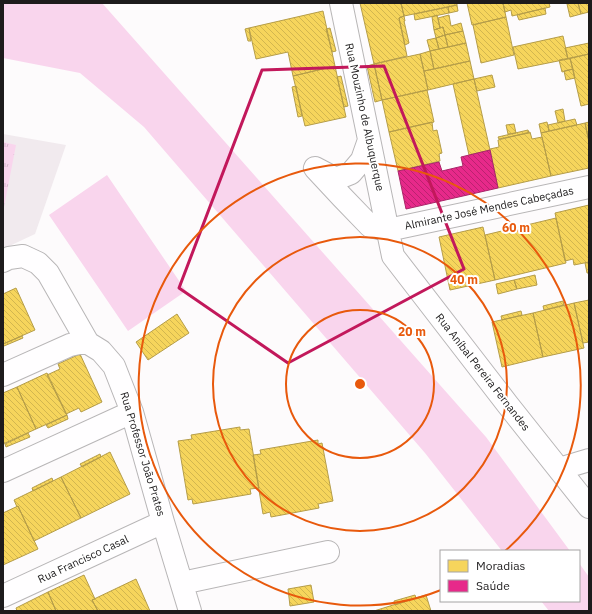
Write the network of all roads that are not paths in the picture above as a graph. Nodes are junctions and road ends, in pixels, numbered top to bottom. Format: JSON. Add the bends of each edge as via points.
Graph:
{"nodes":[{"id":1,"x":341,"y":3,"type":"edge"},
{"id":2,"x":370,"y":140,"type":"junction"},
{"id":3,"x":589,"y":187,"type":"edge"},
{"id":4,"x":388,"y":230,"type":"junction"},
{"id":5,"x":3,"y":261,"type":"edge"},
{"id":6,"x":88,"y":343,"type":"junction"},
{"id":7,"x":3,"y":375,"type":"edge"},
{"id":8,"x":132,"y":412,"type":"junction"},
{"id":9,"x":589,"y":460,"type":"edge"},
{"id":10,"x":559,"y":469,"type":"junction"},
{"id":11,"x":3,"y":471,"type":"edge"},
{"id":12,"x":589,"y":507,"type":"edge"},
{"id":13,"x":163,"y":522,"type":"junction"},
{"id":14,"x":328,"y":552,"type":"dead end"},
{"id":15,"x":182,"y":583,"type":"junction"},
{"id":16,"x":3,"y":596,"type":"edge"},
{"id":17,"x":190,"y":611,"type":"edge"}],
"edges":[{"from":1,"to":2,"type":"street","name":"Rua Mouzinho de Albuquerque"},
{"from":2,"to":4,"type":"street","name":"Rua Mouzinho de Albuquerque"},
{"from":2,"to":4,"type":"street","via":[[362,160],[351,174],[336,179],[315,168],[370,226]]},
{"from":3,"to":4,"type":"street","name":"Almirante José Mendes Cabeçadas"},
{"from":4,"to":10,"type":"street","name":"Rua Aníbal Pereira Fernandes","via":[[393,256]]},
{"from":5,"to":6,"type":"street","name":"Rua Professor João Prates","via":[[23,256],[38,263],[48,273]]},
{"from":6,"to":7,"type":"street","via":[[70,345]]},
{"from":6,"to":8,"type":"street","name":"Rua Professor João Prates","via":[[101,351],[114,366]]},
{"from":8,"to":11,"type":"street"},
{"from":8,"to":13,"type":"street","name":"Rua Professor João Prates"},
{"from":9,"to":10,"type":"street"},
{"from":10,"to":12,"type":"street","name":"Rua Aníbal Pereira Fernandes"},
{"from":13,"to":15,"type":"street","name":"Rua Professor João Prates"},
{"from":13,"to":16,"type":"street","name":"Rua Francisco Casal"},
{"from":14,"to":15,"type":"street"},
{"from":15,"to":17,"type":"street","name":"Rua Professor João Prates"}]}
